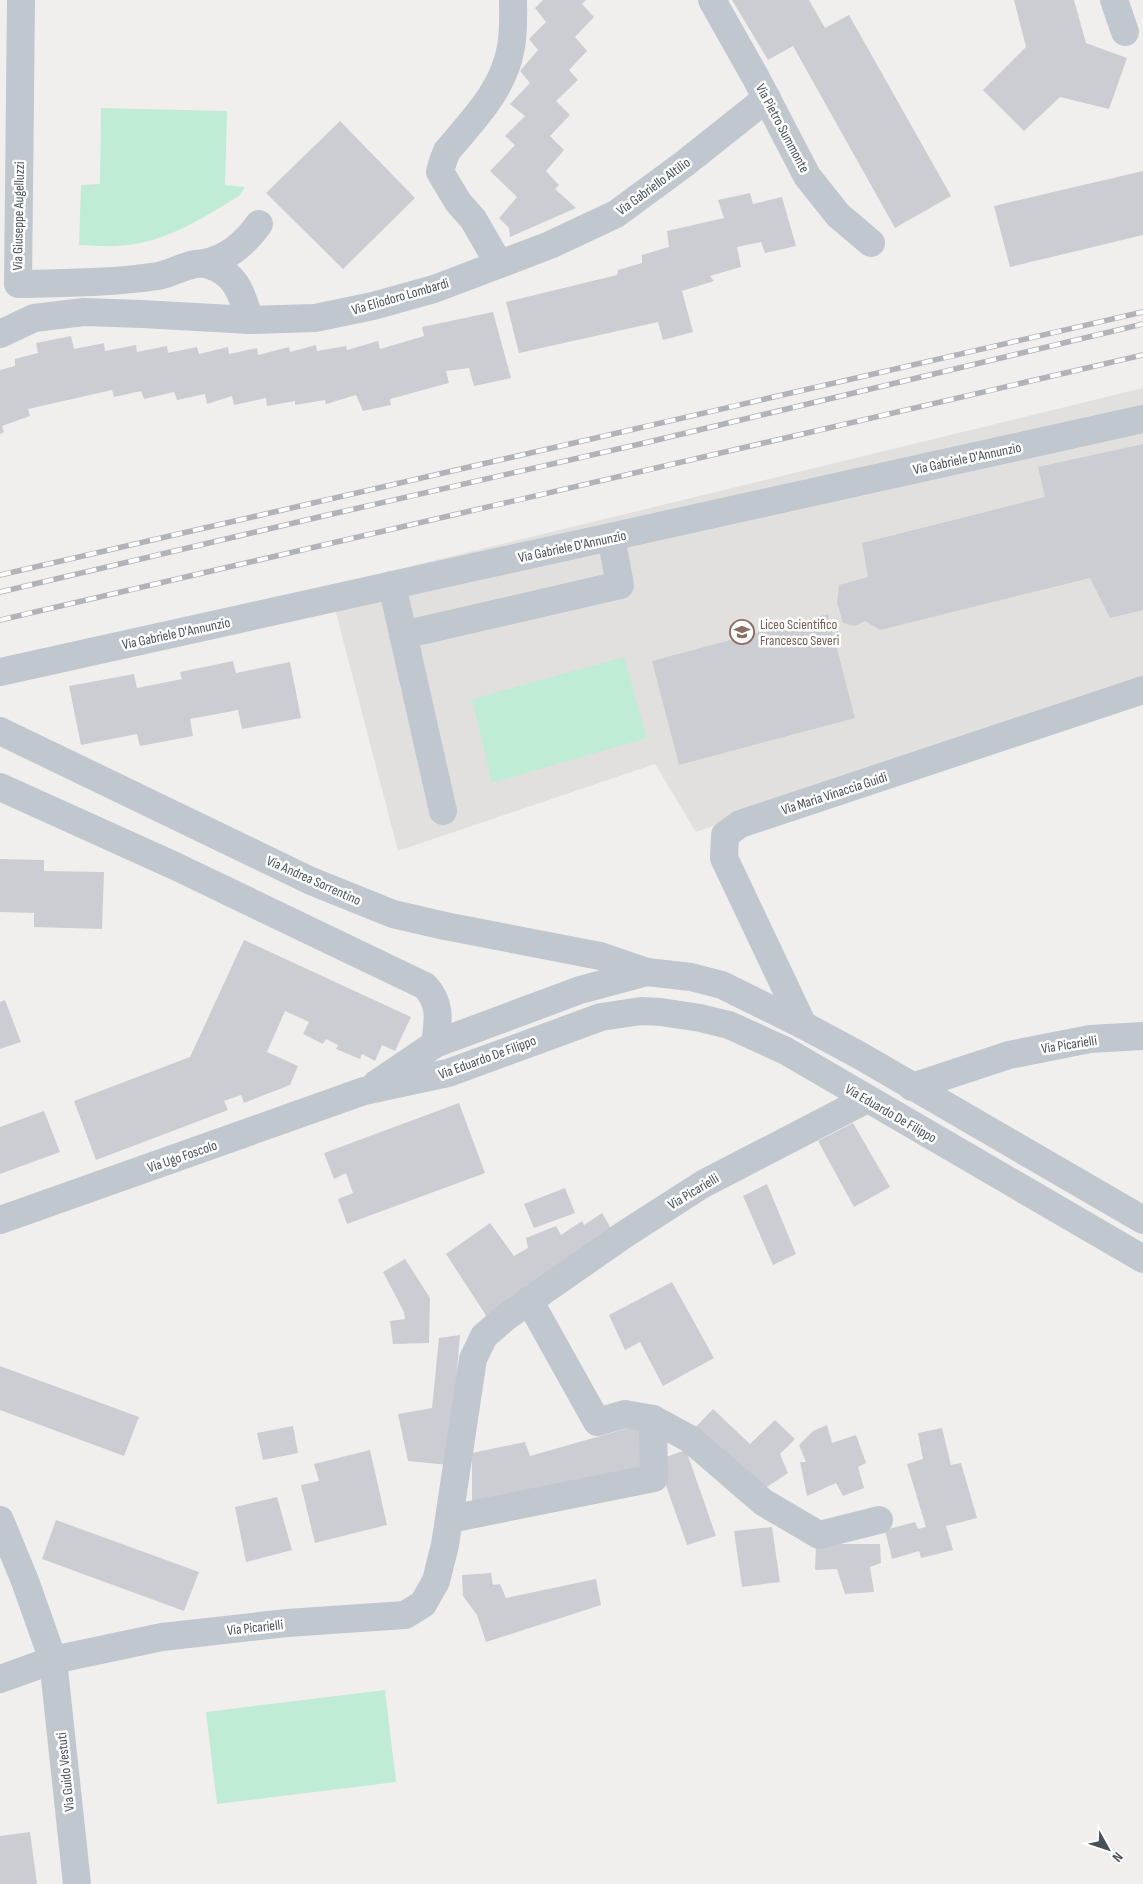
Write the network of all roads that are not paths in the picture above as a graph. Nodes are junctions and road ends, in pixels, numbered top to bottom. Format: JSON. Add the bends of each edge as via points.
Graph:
{"nodes":[{"id":1,"x":21,"y":0,"type":"edge"},
{"id":2,"x":514,"y":0,"type":"edge"},
{"id":3,"x":712,"y":0,"type":"edge"},
{"id":4,"x":1114,"y":0,"type":"edge"},
{"id":5,"x":1125,"y":32,"type":"dead end"},
{"id":6,"x":767,"y":98,"type":"junction"},
{"id":7,"x":259,"y":224,"type":"dead end"},
{"id":8,"x":871,"y":243,"type":"dead end"},
{"id":9,"x":204,"y":263,"type":"junction"},
{"id":10,"x":499,"y":264,"type":"junction"},
{"id":11,"x":9,"y":285,"type":"edge"},
{"id":12,"x":250,"y":320,"type":"junction"},
{"id":13,"x":0,"y":334,"type":"edge"},
{"id":14,"x":1143,"y":419,"type":"edge"},
{"id":15,"x":611,"y":537,"type":"junction"},
{"id":16,"x":392,"y":585,"type":"junction"},
{"id":17,"x":403,"y":635,"type":"junction"},
{"id":18,"x":0,"y":672,"type":"edge"},
{"id":19,"x":1143,"y":690,"type":"edge"},
{"id":20,"x":0,"y":731,"type":"edge"},
{"id":21,"x":0,"y":787,"type":"edge"},
{"id":22,"x":442,"y":811,"type":"dead end"},
{"id":23,"x":646,"y":972,"type":"junction"},
{"id":24,"x":803,"y":1025,"type":"junction"},
{"id":25,"x":1143,"y":1036,"type":"edge"},
{"id":26,"x":435,"y":1044,"type":"junction"},
{"id":27,"x":912,"y":1087,"type":"junction"},
{"id":28,"x":364,"y":1091,"type":"junction"},
{"id":29,"x":867,"y":1099,"type":"junction"},
{"id":30,"x":0,"y":1220,"type":"edge"},
{"id":31,"x":1143,"y":1220,"type":"edge"},
{"id":32,"x":1143,"y":1260,"type":"edge"},
{"id":33,"x":530,"y":1300,"type":"junction"},
{"id":34,"x":653,"y":1419,"type":"junction"},
{"id":35,"x":450,"y":1519,"type":"junction"},
{"id":36,"x":0,"y":1520,"type":"edge"},
{"id":37,"x":879,"y":1520,"type":"dead end"},
{"id":38,"x":53,"y":1660,"type":"junction"},
{"id":39,"x":0,"y":1679,"type":"edge"},
{"id":40,"x":77,"y":1884,"type":"edge"}],
"edges":[{"from":1,"to":11,"type":"street","name":"Via Giuseppe Augelluzzi"},
{"from":2,"to":10,"type":"street","via":[[511,48],[499,84],[490,100],[447,151],[440,172]]},
{"from":3,"to":6,"type":"street","name":"Via Pietro Summonte"},
{"from":4,"to":5,"type":"street"},
{"from":6,"to":8,"type":"street","name":"Via Pietro Summonte","via":[[808,176],[838,215]]},
{"from":6,"to":10,"type":"street","name":"Via Gabriello Altilio","via":[[616,214],[550,245]]},
{"from":7,"to":9,"type":"street","name":"Via Giuseppe Augelluzzi","via":[[251,235],[225,256]]},
{"from":9,"to":11,"type":"street","name":"Via Giuseppe Augelluzzi","via":[[159,276]]},
{"from":9,"to":12,"type":"street","via":[[237,284]]},
{"from":10,"to":12,"type":"street","name":"Via Eliodoro Lombardi","via":[[434,289],[373,306],[315,318]]},
{"from":12,"to":13,"type":"street","name":"Via Eliodoro Lombardi","via":[[84,312],[34,318]]},
{"from":14,"to":15,"type":"street","name":"Via Gabriele D'Annunzio"},
{"from":15,"to":16,"type":"street","name":"Via Gabriele D'Annunzio"},
{"from":15,"to":17,"type":"street","via":[[620,585]]},
{"from":16,"to":17,"type":"street"},
{"from":16,"to":18,"type":"street","name":"Via Gabriele D'Annunzio"},
{"from":17,"to":22,"type":"street"},
{"from":19,"to":24,"type":"street","name":"Via Maria Vinaccia Guidi","via":[[740,824],[725,835],[724,858]]},
{"from":20,"to":23,"type":"street","name":"Via Andrea Sorrentino","via":[[311,881],[393,914],[600,956]]},
{"from":21,"to":26,"type":"street","via":[[175,866],[425,986],[438,1011]]},
{"from":23,"to":24,"type":"street","name":"Via Eduardo De Filippo","via":[[691,977],[722,985]]},
{"from":23,"to":26,"type":"street","name":"Via Eduardo De Filippo","via":[[580,990]]},
{"from":24,"to":27,"type":"street","name":"Via Eduardo De Filippo"},
{"from":25,"to":27,"type":"street","name":"Via Picarielli","via":[[1090,1039],[1009,1055]]},
{"from":26,"to":28,"type":"street","name":"Via Eduardo De Filippo"},
{"from":27,"to":31,"type":"street","name":"Via Eduardo De Filippo"},
{"from":28,"to":29,"type":"street","name":"Via Eduardo De Filippo","via":[[448,1073],[601,1017],[660,1012],[729,1025],[786,1051]]},
{"from":28,"to":30,"type":"street","name":"Via Ugo Foscolo"},
{"from":29,"to":32,"type":"street","name":"Via Eduardo De Filippo"},
{"from":29,"to":33,"type":"street","name":"Via Picarielli","via":[[703,1184]]},
{"from":33,"to":34,"type":"street","via":[[597,1422],[625,1414]]},
{"from":33,"to":35,"type":"street","name":"Via Picarielli","via":[[484,1336],[473,1359]]},
{"from":34,"to":35,"type":"street","via":[[654,1478]]},
{"from":34,"to":37,"type":"street","via":[[690,1439],[763,1502],[818,1535]]},
{"from":35,"to":38,"type":"street","name":"Via Picarielli","via":[[436,1581],[422,1604],[405,1615],[287,1623],[162,1637]]},
{"from":36,"to":38,"type":"street"},
{"from":38,"to":39,"type":"street","name":"Via Picarielli"},
{"from":38,"to":40,"type":"street","name":"Via Guido Vestuti"}]}
